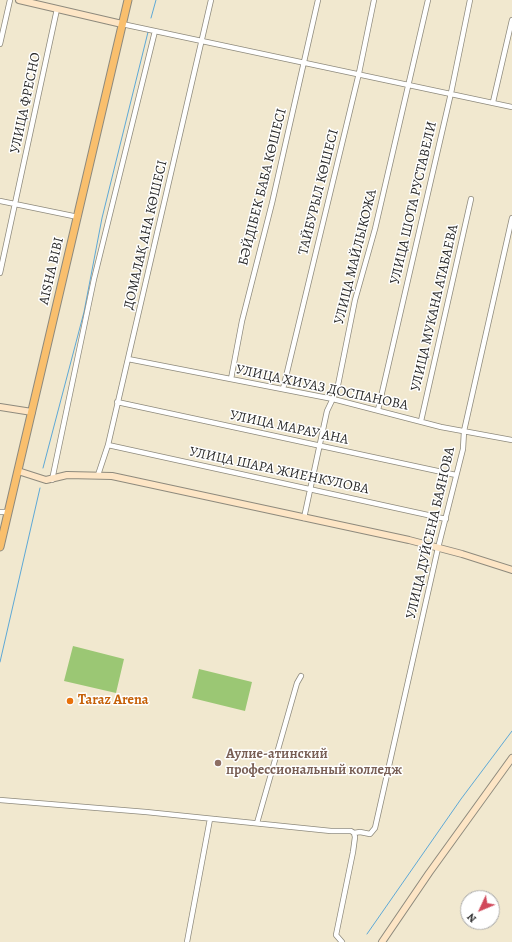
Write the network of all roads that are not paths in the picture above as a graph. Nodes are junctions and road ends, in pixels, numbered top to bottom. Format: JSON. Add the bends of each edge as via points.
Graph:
{"nodes":[{"id":1,"x":10,"y":0,"type":"edge"},
{"id":2,"x":19,"y":0,"type":"edge"},
{"id":3,"x":128,"y":0,"type":"edge"},
{"id":4,"x":211,"y":0,"type":"edge"},
{"id":5,"x":318,"y":0,"type":"edge"},
{"id":6,"x":374,"y":0,"type":"edge"},
{"id":7,"x":428,"y":0,"type":"edge"},
{"id":8,"x":470,"y":0,"type":"edge"},
{"id":9,"x":57,"y":9,"type":"junction"},
{"id":10,"x":512,"y":20,"type":"edge"},
{"id":11,"x":122,"y":24,"type":"junction"},
{"id":12,"x":154,"y":31,"type":"junction"},
{"id":13,"x":202,"y":40,"type":"junction"},
{"id":14,"x":0,"y":44,"type":"edge"},
{"id":15,"x":304,"y":61,"type":"junction"},
{"id":16,"x":359,"y":73,"type":"junction"},
{"id":17,"x":408,"y":84,"type":"junction"},
{"id":18,"x":451,"y":93,"type":"junction"},
{"id":19,"x":493,"y":102,"type":"junction"},
{"id":20,"x":512,"y":107,"type":"edge"},
{"id":21,"x":471,"y":199,"type":"dead end"},
{"id":22,"x":0,"y":201,"type":"edge"},
{"id":23,"x":15,"y":204,"type":"junction"},
{"id":24,"x":78,"y":217,"type":"junction"},
{"id":25,"x":512,"y":218,"type":"edge"},
{"id":26,"x":0,"y":273,"type":"edge"},
{"id":27,"x":128,"y":359,"type":"junction"},
{"id":28,"x":231,"y":379,"type":"junction"},
{"id":29,"x":283,"y":389,"type":"junction"},
{"id":30,"x":333,"y":399,"type":"junction"},
{"id":31,"x":117,"y":402,"type":"junction"},
{"id":32,"x":0,"y":407,"type":"edge"},
{"id":33,"x":378,"y":410,"type":"junction"},
{"id":34,"x":32,"y":412,"type":"junction"},
{"id":35,"x":421,"y":421,"type":"junction"},
{"id":36,"x":464,"y":431,"type":"junction"},
{"id":37,"x":512,"y":440,"type":"edge"},
{"id":38,"x":108,"y":445,"type":"junction"},
{"id":39,"x":320,"y":446,"type":"junction"},
{"id":40,"x":18,"y":471,"type":"junction"},
{"id":41,"x":98,"y":475,"type":"junction"},
{"id":42,"x":456,"y":475,"type":"junction"},
{"id":43,"x":49,"y":480,"type":"junction"},
{"id":44,"x":310,"y":489,"type":"junction"},
{"id":45,"x":0,"y":512,"type":"edge"},
{"id":46,"x":8,"y":512,"type":"junction"},
{"id":47,"x":304,"y":518,"type":"junction"},
{"id":48,"x":446,"y":519,"type":"junction"},
{"id":49,"x":0,"y":547,"type":"edge"},
{"id":50,"x":438,"y":548,"type":"junction"},
{"id":51,"x":512,"y":570,"type":"edge"},
{"id":52,"x":301,"y":676,"type":"dead end"},
{"id":53,"x":512,"y":758,"type":"edge"},
{"id":54,"x":0,"y":800,"type":"edge"},
{"id":55,"x":210,"y":819,"type":"junction"},
{"id":56,"x":257,"y":823,"type":"junction"},
{"id":57,"x":354,"y":833,"type":"junction"},
{"id":58,"x":187,"y":942,"type":"edge"},
{"id":59,"x":342,"y":942,"type":"edge"},
{"id":60,"x":382,"y":942,"type":"edge"}],
"edges":[{"from":1,"to":14,"type":"street"},
{"from":2,"to":9,"type":"street"},
{"from":3,"to":11,"type":"main road","name":"AISHA BIBI"},
{"from":4,"to":13,"type":"street","name":"ДОМАЛАҚ АНА КӨШЕСІ"},
{"from":5,"to":15,"type":"street","name":"БӘЙДІБЕК БАБА КӨШЕСІ"},
{"from":6,"to":16,"type":"street","name":"ТАЙБУРЫЛ КӨШЕСІ"},
{"from":7,"to":17,"type":"street","name":"УЛИЦА МАЙЛЫКОЖА"},
{"from":8,"to":18,"type":"street","name":"УЛИЦА ШОТА РУСТАВЕЛИ"},
{"from":9,"to":11,"type":"street"},
{"from":9,"to":23,"type":"street","name":"УЛИЦА ФРЕСНО"},
{"from":10,"to":19,"type":"street"},
{"from":11,"to":12,"type":"street"},
{"from":11,"to":24,"type":"main road","name":"AISHA BIBI"},
{"from":12,"to":13,"type":"street"},
{"from":12,"to":43,"type":"street"},
{"from":13,"to":15,"type":"street"},
{"from":13,"to":27,"type":"street","name":"ДОМАЛАҚ АНА КӨШЕСІ"},
{"from":15,"to":16,"type":"street"},
{"from":15,"to":28,"type":"street","name":"БӘЙДІБЕК БАБА КӨШЕСІ","via":[[242,321]]},
{"from":16,"to":17,"type":"street"},
{"from":16,"to":29,"type":"street","name":"ТАЙБУРЫЛ КӨШЕСІ"},
{"from":17,"to":18,"type":"street"},
{"from":17,"to":30,"type":"street","name":"УЛИЦА МАЙЛЫКОЖА"},
{"from":18,"to":19,"type":"street"},
{"from":18,"to":33,"type":"street","name":"УЛИЦА ШОТА РУСТАВЕЛИ"},
{"from":19,"to":20,"type":"street"},
{"from":21,"to":35,"type":"street","name":"УЛИЦА МУКАНА АТАБАЕВА"},
{"from":22,"to":23,"type":"street"},
{"from":23,"to":24,"type":"street"},
{"from":23,"to":26,"type":"street","name":"УЛИЦА ФРЕСНО"},
{"from":24,"to":34,"type":"main road","name":"AISHA BIBI"},
{"from":25,"to":36,"type":"street","name":"УЛИЦА ДУЙСЕНА БАЯНОВА"},
{"from":27,"to":28,"type":"street","name":"УЛИЦА ХИУАЗ ДОСПАНОВА"},
{"from":27,"to":31,"type":"street","name":"ДОМАЛАҚ АНА КӨШЕСІ"},
{"from":28,"to":29,"type":"street","name":"УЛИЦА ХИУАЗ ДОСПАНОВА"},
{"from":29,"to":30,"type":"street","name":"УЛИЦА ХИУАЗ ДОСПАНОВА"},
{"from":30,"to":33,"type":"street","name":"УЛИЦА ХИУАЗ ДОСПАНОВА"},
{"from":30,"to":39,"type":"street","name":"УЛИЦА МАЙЛЫКОЖА","via":[[327,411]]},
{"from":31,"to":38,"type":"street","name":"ДОМАЛАҚ АНА КӨШЕСІ"},
{"from":31,"to":39,"type":"street","name":"УЛИЦА МАРАУ АНА"},
{"from":32,"to":34,"type":"street"},
{"from":33,"to":35,"type":"street","name":"УЛИЦА ХИУАЗ ДОСПАНОВА"},
{"from":34,"to":40,"type":"main road","name":"AISHA BIBI"},
{"from":35,"to":36,"type":"street","name":"УЛИЦА ХИУАЗ ДОСПАНОВА"},
{"from":36,"to":37,"type":"street","name":"УЛИЦА ХИУАЗ ДОСПАНОВА"},
{"from":36,"to":42,"type":"street","name":"УЛИЦА ДУЙСЕНА БАЯНОВА"},
{"from":38,"to":41,"type":"street","name":"ДОМАЛАҚ АНА КӨШЕСІ"},
{"from":38,"to":44,"type":"street","name":"УЛИЦА ШАРА ЖИЕНКУЛОВА"},
{"from":39,"to":42,"type":"street","name":"УЛИЦА МАРАУ АНА"},
{"from":39,"to":44,"type":"street","name":"УЛИЦА МАЙЛЫКОЖА"},
{"from":40,"to":43,"type":"street"},
{"from":40,"to":46,"type":"main road","name":"AISHA BIBI"},
{"from":41,"to":43,"type":"street","via":[[67,475]]},
{"from":41,"to":47,"type":"street"},
{"from":42,"to":48,"type":"street","name":"УЛИЦА ДУЙСЕНА БАЯНОВА"},
{"from":44,"to":47,"type":"street","name":"УЛИЦА МАЙЛЫКОЖА"},
{"from":44,"to":48,"type":"street","name":"УЛИЦА ШАРА ЖИЕНКУЛОВА"},
{"from":45,"to":46,"type":"street"},
{"from":46,"to":49,"type":"main road","name":"AISHA BIBI"},
{"from":47,"to":50,"type":"street"},
{"from":48,"to":50,"type":"street","name":"УЛИЦА ДУЙСЕНА БАЯНОВА"},
{"from":50,"to":51,"type":"street"},
{"from":50,"to":57,"type":"street","name":"УЛИЦА ДУЙСЕНА БАЯНОВА","via":[[375,828],[370,834]]},
{"from":52,"to":56,"type":"street"},
{"from":53,"to":60,"type":"street"},
{"from":54,"to":55,"type":"street"},
{"from":55,"to":56,"type":"street"},
{"from":55,"to":58,"type":"street"},
{"from":56,"to":57,"type":"street"},
{"from":57,"to":59,"type":"street","via":[[353,852],[336,935]]}]}
